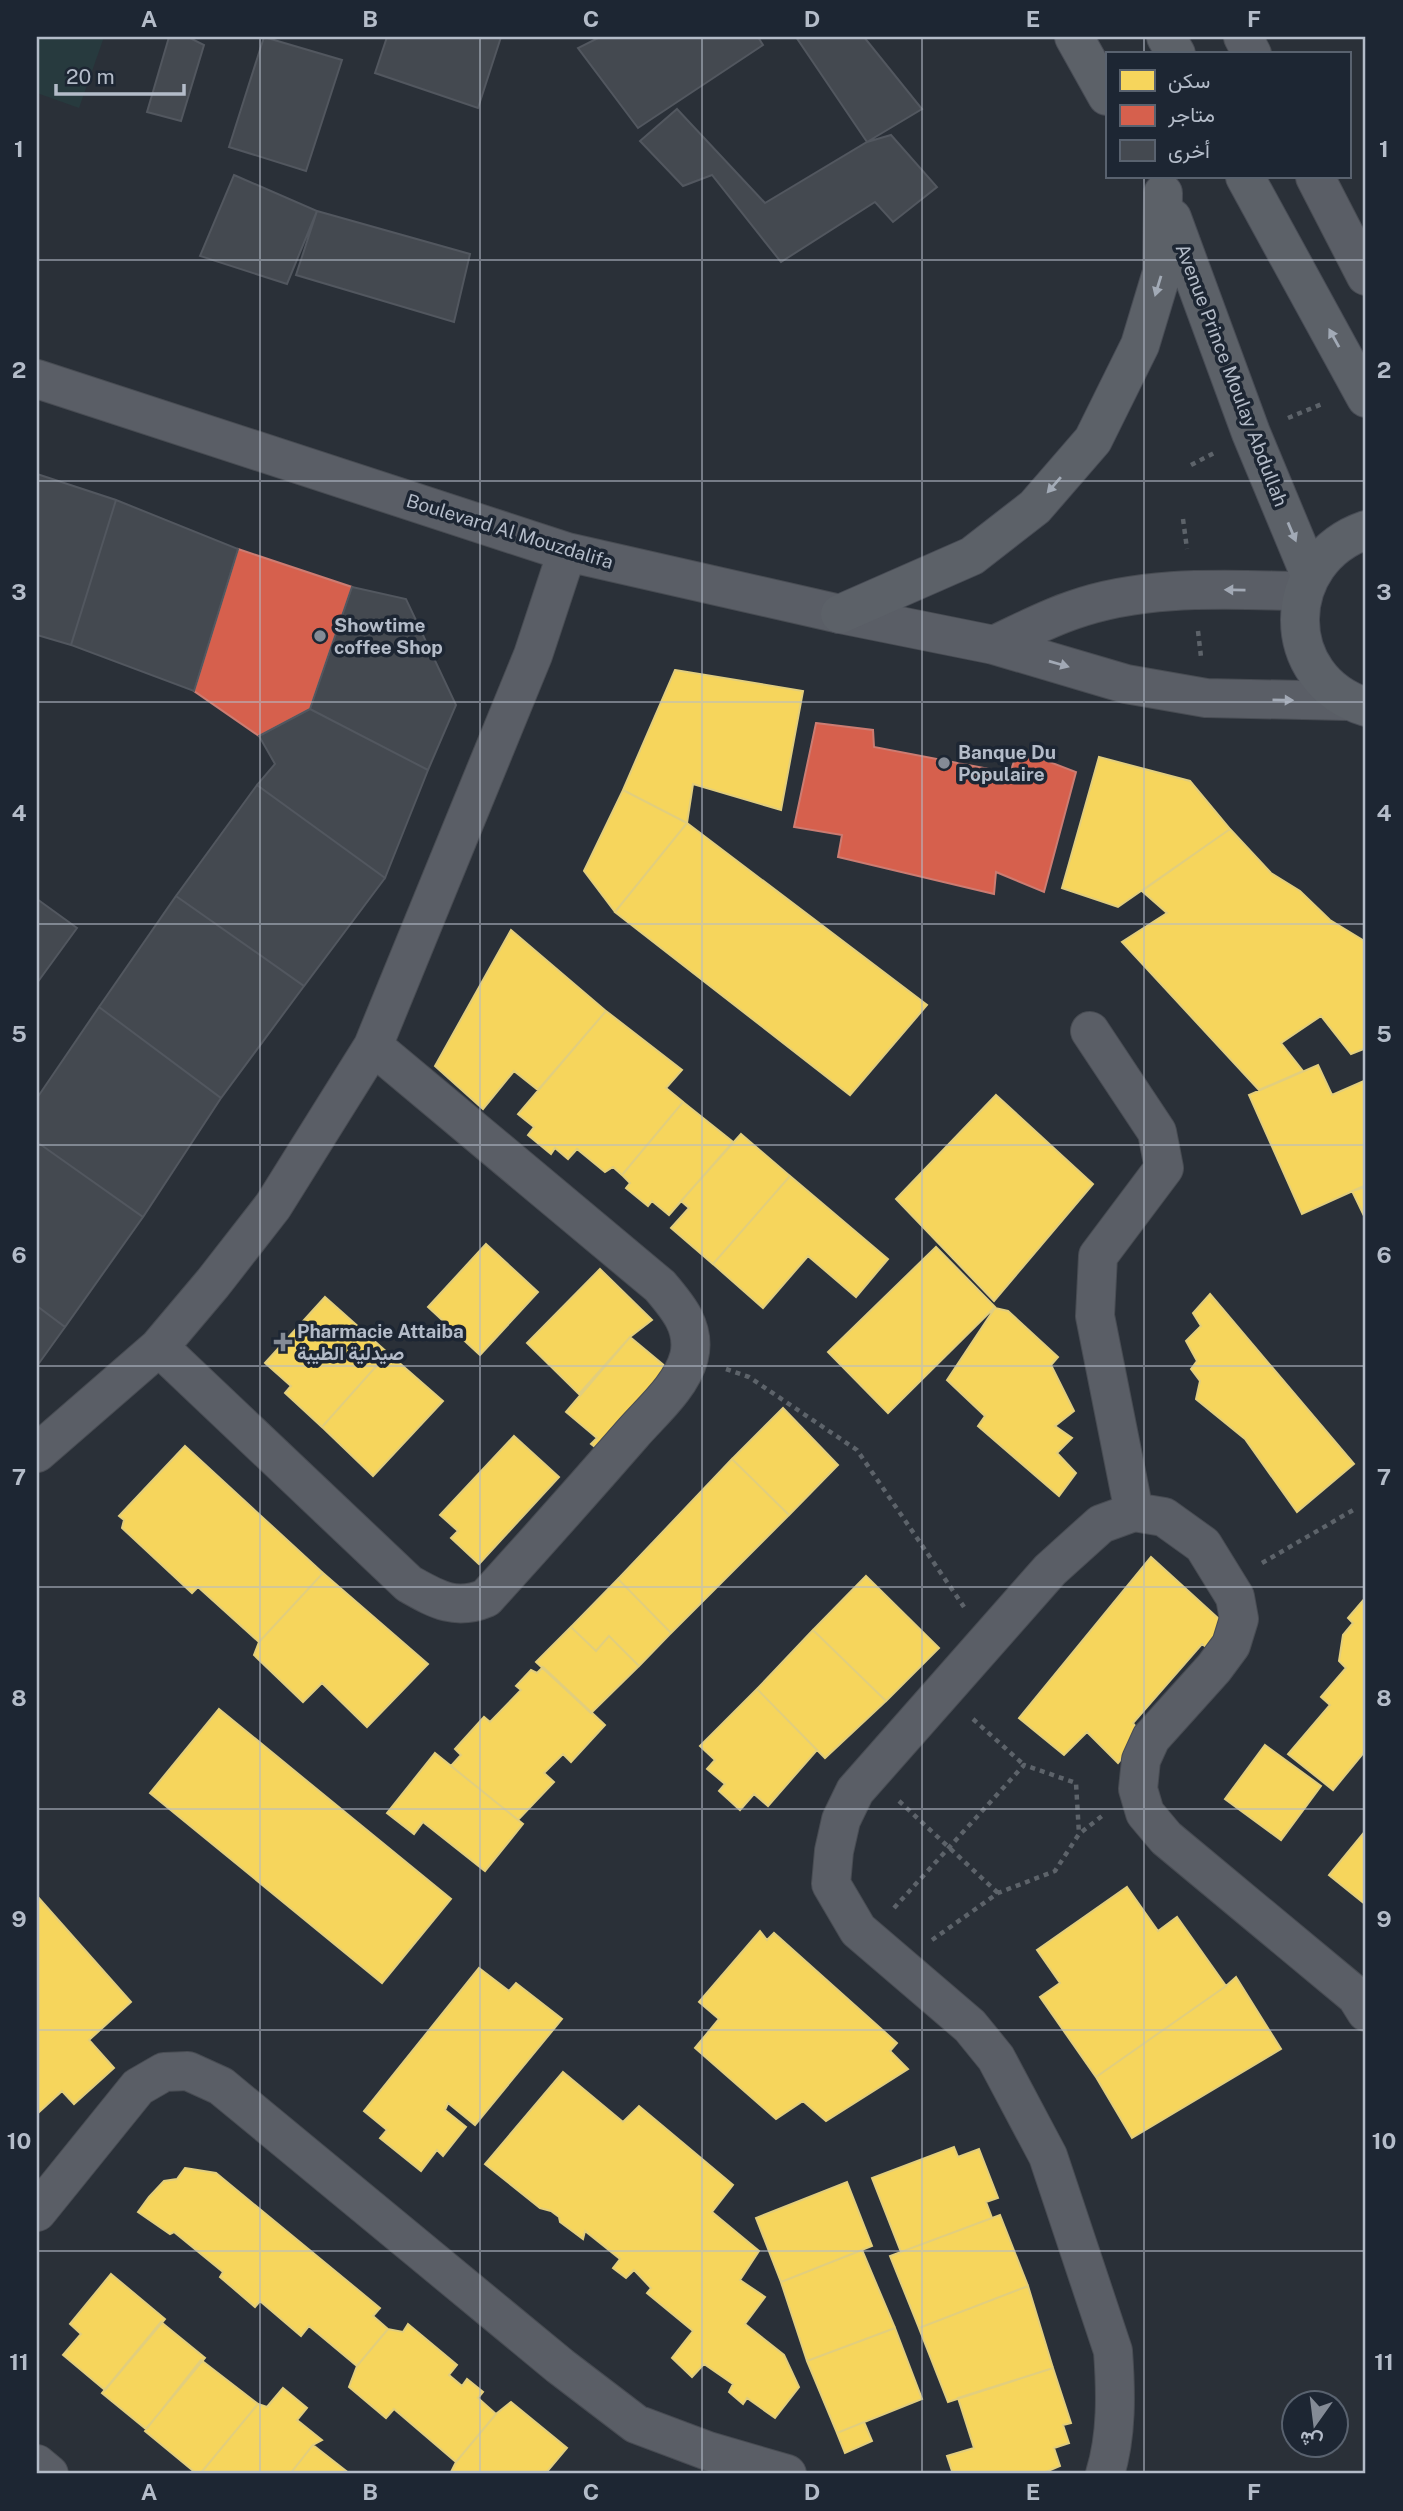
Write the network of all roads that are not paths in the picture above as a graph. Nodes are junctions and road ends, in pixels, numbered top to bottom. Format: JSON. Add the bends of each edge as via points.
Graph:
{"nodes":[{"id":1,"x":1074,"y":37,"type":"edge"},
{"id":2,"x":1106,"y":94,"type":"edge"},
{"id":3,"x":1246,"y":178,"type":"edge"},
{"id":4,"x":1316,"y":178,"type":"edge"},
{"id":5,"x":1158,"y":185,"type":"edge"},
{"id":6,"x":1366,"y":276,"type":"edge"},
{"id":7,"x":37,"y":379,"type":"edge"},
{"id":8,"x":1365,"y":390,"type":"edge"},
{"id":9,"x":1366,"y":530,"type":"edge"},
{"id":10,"x":567,"y":552,"type":"junction"},
{"id":11,"x":1306,"y":582,"type":"junction"},
{"id":12,"x":840,"y":614,"type":"junction"},
{"id":13,"x":994,"y":645,"type":"junction"},
{"id":14,"x":1357,"y":704,"type":"edge"},
{"id":15,"x":1090,"y":1031,"type":"dead end"},
{"id":16,"x":373,"y":1046,"type":"junction"},
{"id":17,"x":159,"y":1347,"type":"junction"},
{"id":18,"x":37,"y":1453,"type":"edge"},
{"id":19,"x":1134,"y":1512,"type":"junction"},
{"id":20,"x":1366,"y":2012,"type":"edge"},
{"id":21,"x":37,"y":2212,"type":"edge"},
{"id":22,"x":37,"y":2464,"type":"edge"},
{"id":23,"x":49,"y":2474,"type":"edge"},
{"id":24,"x":787,"y":2474,"type":"edge"},
{"id":25,"x":1105,"y":2474,"type":"edge"}],
"edges":[{"from":1,"to":2,"type":"main road"},
{"from":8,"to":3,"type":"main road","one_way":true},
{"from":4,"to":6,"type":"street"},
{"from":5,"to":11,"type":"main road","name":"Avenue Prince Moulay Abdullah","one_way":true},
{"from":5,"to":12,"type":"main road","one_way":true,"via":[[1162,272],[1140,345],[1093,440],[1035,507],[972,556]]},
{"from":7,"to":10,"type":"street","name":"Boulevard Al Mouzdalifa"},
{"from":9,"to":11,"type":"main road","via":[[1326,552]]},
{"from":10,"to":12,"type":"street","name":"Boulevard Al Mouzdalifa"},
{"from":10,"to":16,"type":"street","via":[[533,655]]},
{"from":11,"to":13,"type":"street","one_way":true,"via":[[1128,596],[1073,610]]},
{"from":11,"to":14,"type":"main road","via":[[1299,622],[1306,653],[1322,681]]},
{"from":12,"to":13,"type":"street","name":"Boulevard Al Mouzdalifa"},
{"from":13,"to":14,"type":"street","name":"Boulevard Al Mouzdalifa","one_way":true,"via":[[1126,684],[1206,698]]},
{"from":15,"to":19,"type":"street","via":[[1157,1132],[1164,1168],[1098,1256],[1096,1316]]},
{"from":16,"to":17,"type":"street","via":[[273,1206]]},
{"from":16,"to":17,"type":"street","via":[[660,1286],[682,1311],[690,1334],[683,1373],[486,1598],[456,1605],[409,1584]]},
{"from":17,"to":18,"type":"street"},
{"from":19,"to":20,"type":"street","via":[[1164,1517],[1203,1545],[1235,1597],[1239,1619],[1231,1645],[1214,1668],[1151,1738],[1141,1760],[1138,1789],[1145,1812],[1166,1838],[1356,1996]]},
{"from":19,"to":25,"type":"street","via":[[1101,1524],[1050,1570],[855,1791],[841,1819],[831,1884],[858,1930],[970,2026],[996,2058],[1048,2156],[1112,2351],[1115,2416]]},
{"from":21,"to":24,"type":"street","via":[[138,2087],[164,2072],[188,2071],[221,2086],[559,2366],[636,2424]]},
{"from":22,"to":23,"type":"street"}]}
